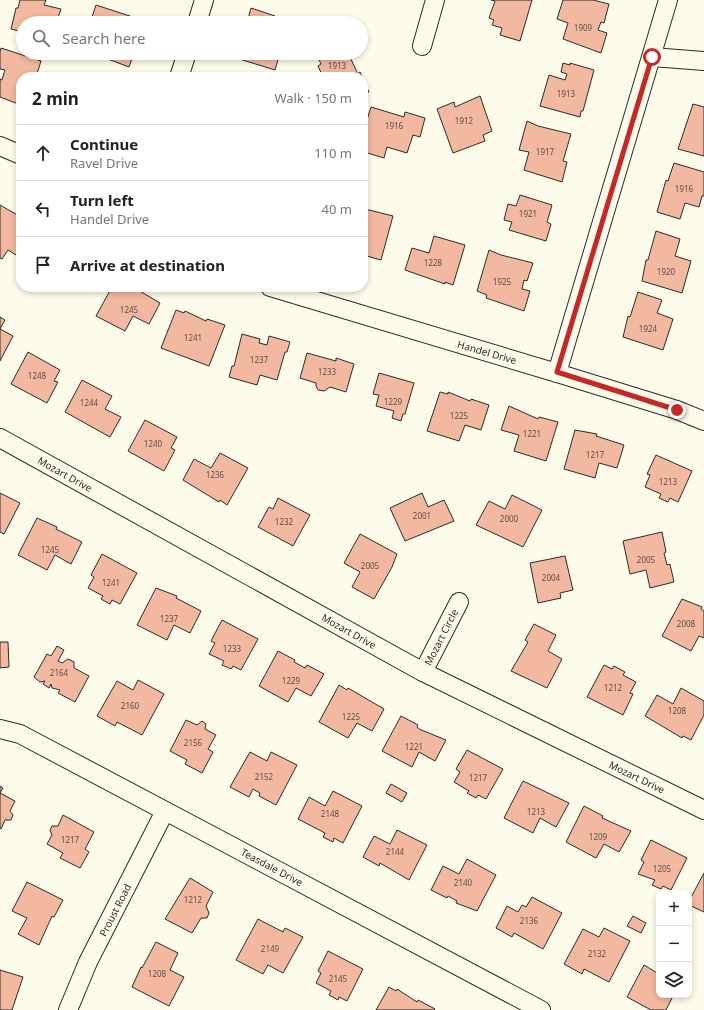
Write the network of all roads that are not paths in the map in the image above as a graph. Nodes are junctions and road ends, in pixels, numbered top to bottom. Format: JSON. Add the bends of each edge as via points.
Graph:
{"nodes":[{"id":1,"x":204,"y":0,"type":"edge"},
{"id":2,"x":435,"y":0,"type":"edge"},
{"id":3,"x":668,"y":0,"type":"edge"},
{"id":4,"x":198,"y":16,"type":"edge"},
{"id":5,"x":422,"y":46,"type":"dead end"},
{"id":6,"x":652,"y":57,"type":"junction"},
{"id":7,"x":185,"y":60,"type":"edge"},
{"id":8,"x":704,"y":61,"type":"edge"},
{"id":9,"x":181,"y":72,"type":"edge"},
{"id":10,"x":0,"y":146,"type":"edge"},
{"id":11,"x":16,"y":153,"type":"edge"},
{"id":12,"x":287,"y":292,"type":"edge"},
{"id":13,"x":557,"y":372,"type":"junction"},
{"id":14,"x":704,"y":421,"type":"edge"},
{"id":15,"x":0,"y":438,"type":"edge"},
{"id":16,"x":459,"y":602,"type":"dead end"},
{"id":17,"x":424,"y":672,"type":"junction"},
{"id":18,"x":0,"y":729,"type":"edge"},
{"id":19,"x":704,"y":810,"type":"edge"},
{"id":20,"x":166,"y":811,"type":"junction"},
{"id":21,"x":68,"y":1010,"type":"edge"},
{"id":22,"x":541,"y":1010,"type":"edge"}],
"edges":[{"from":1,"to":4,"type":"street"},
{"from":2,"to":5,"type":"street"},
{"from":3,"to":6,"type":"street"},
{"from":6,"to":8,"type":"street"},
{"from":6,"to":13,"type":"street"},
{"from":7,"to":9,"type":"street"},
{"from":10,"to":11,"type":"street"},
{"from":12,"to":13,"type":"street","name":"Handel Drive"},
{"from":13,"to":14,"type":"street","name":"Handel Drive"},
{"from":15,"to":17,"type":"street","name":"Mozart Drive"},
{"from":16,"to":17,"type":"street","name":"Mozart Circle"},
{"from":17,"to":19,"type":"street","name":"Mozart Drive"},
{"from":18,"to":20,"type":"street","name":"Teasdale Drive","via":[[20,734]]},
{"from":20,"to":21,"type":"street","name":"Proust Road","via":[[88,962]]},
{"from":20,"to":22,"type":"street","name":"Teasdale Drive"}]}
